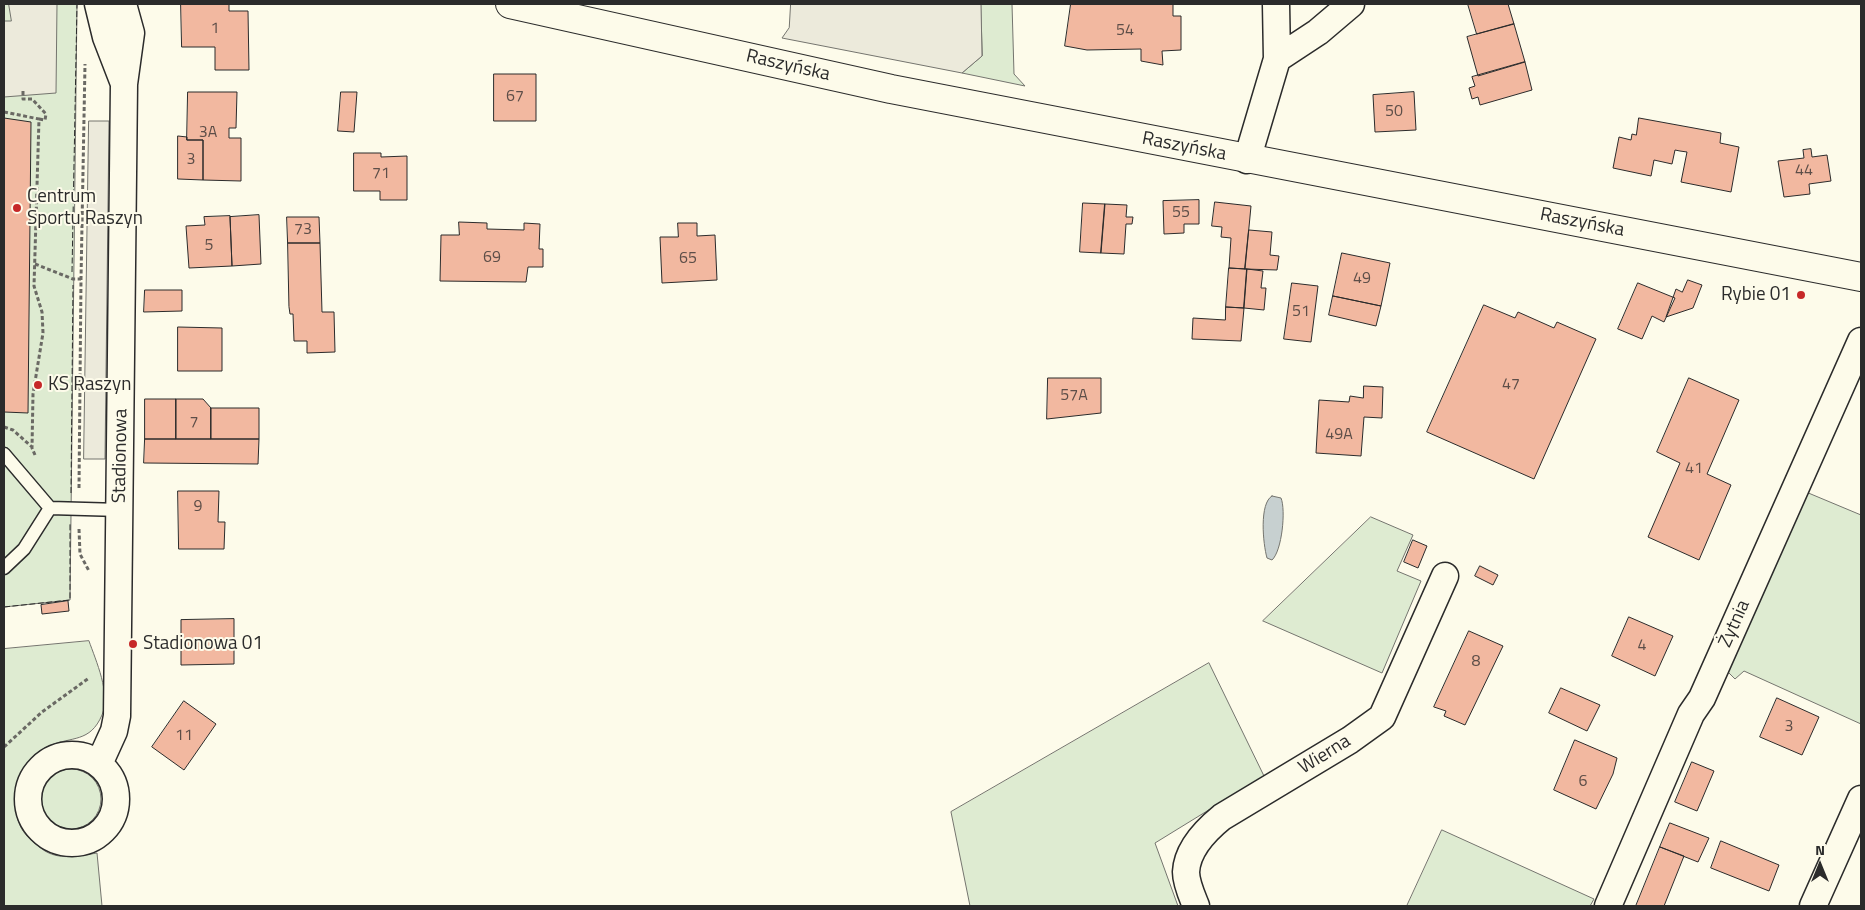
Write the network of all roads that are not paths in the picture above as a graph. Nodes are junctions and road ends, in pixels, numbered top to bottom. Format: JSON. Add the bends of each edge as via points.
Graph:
{"nodes":[{"id":1,"x":98,"y":4,"type":"edge"},
{"id":2,"x":123,"y":4,"type":"edge"},
{"id":3,"x":510,"y":4,"type":"edge"},
{"id":4,"x":1276,"y":4,"type":"edge"},
{"id":5,"x":1351,"y":4,"type":"edge"},
{"id":6,"x":1277,"y":59,"type":"junction"},
{"id":7,"x":124,"y":84,"type":"junction"},
{"id":8,"x":1247,"y":160,"type":"junction"},
{"id":9,"x":1861,"y":277,"type":"edge"},
{"id":10,"x":1861,"y":341,"type":"edge"},
{"id":11,"x":4,"y":454,"type":"edge"},
{"id":12,"x":50,"y":508,"type":"junction"},
{"id":13,"x":120,"y":510,"type":"junction"},
{"id":14,"x":4,"y":568,"type":"edge"},
{"id":15,"x":1445,"y":576,"type":"dead end"},
{"id":16,"x":99,"y":764,"type":"dead end"},
{"id":17,"x":1861,"y":799,"type":"edge"},
{"id":18,"x":1196,"y":906,"type":"edge"},
{"id":19,"x":1608,"y":906,"type":"edge"},
{"id":20,"x":1813,"y":906,"type":"edge"}],
"edges":[{"from":1,"to":7,"type":"street","name":"Stadionowa","via":[[106,37]]},
{"from":2,"to":7,"type":"street","name":"Stadionowa","via":[[130,34]]},
{"from":3,"to":8,"type":"street","name":"Raszyńska","via":[[874,86]]},
{"from":4,"to":6,"type":"street"},
{"from":5,"to":6,"type":"street","via":[[1318,32]]},
{"from":6,"to":8,"type":"street"},
{"from":7,"to":13,"type":"street","name":"Stadionowa"},
{"from":8,"to":9,"type":"street","name":"Raszyńska"},
{"from":10,"to":19,"type":"street","name":"Żytnia","via":[[1702,698],[1691,714]]},
{"from":11,"to":12,"type":"lane"},
{"from":12,"to":13,"type":"lane"},
{"from":12,"to":14,"type":"lane","via":[[24,549]]},
{"from":13,"to":16,"type":"street","name":"Stadionowa","via":[[116,722]]},
{"from":15,"to":18,"type":"street","name":"Wierna","via":[[1382,717],[1206,829],[1190,858],[1186,873]]},
{"from":17,"to":20,"type":"street"}]}
